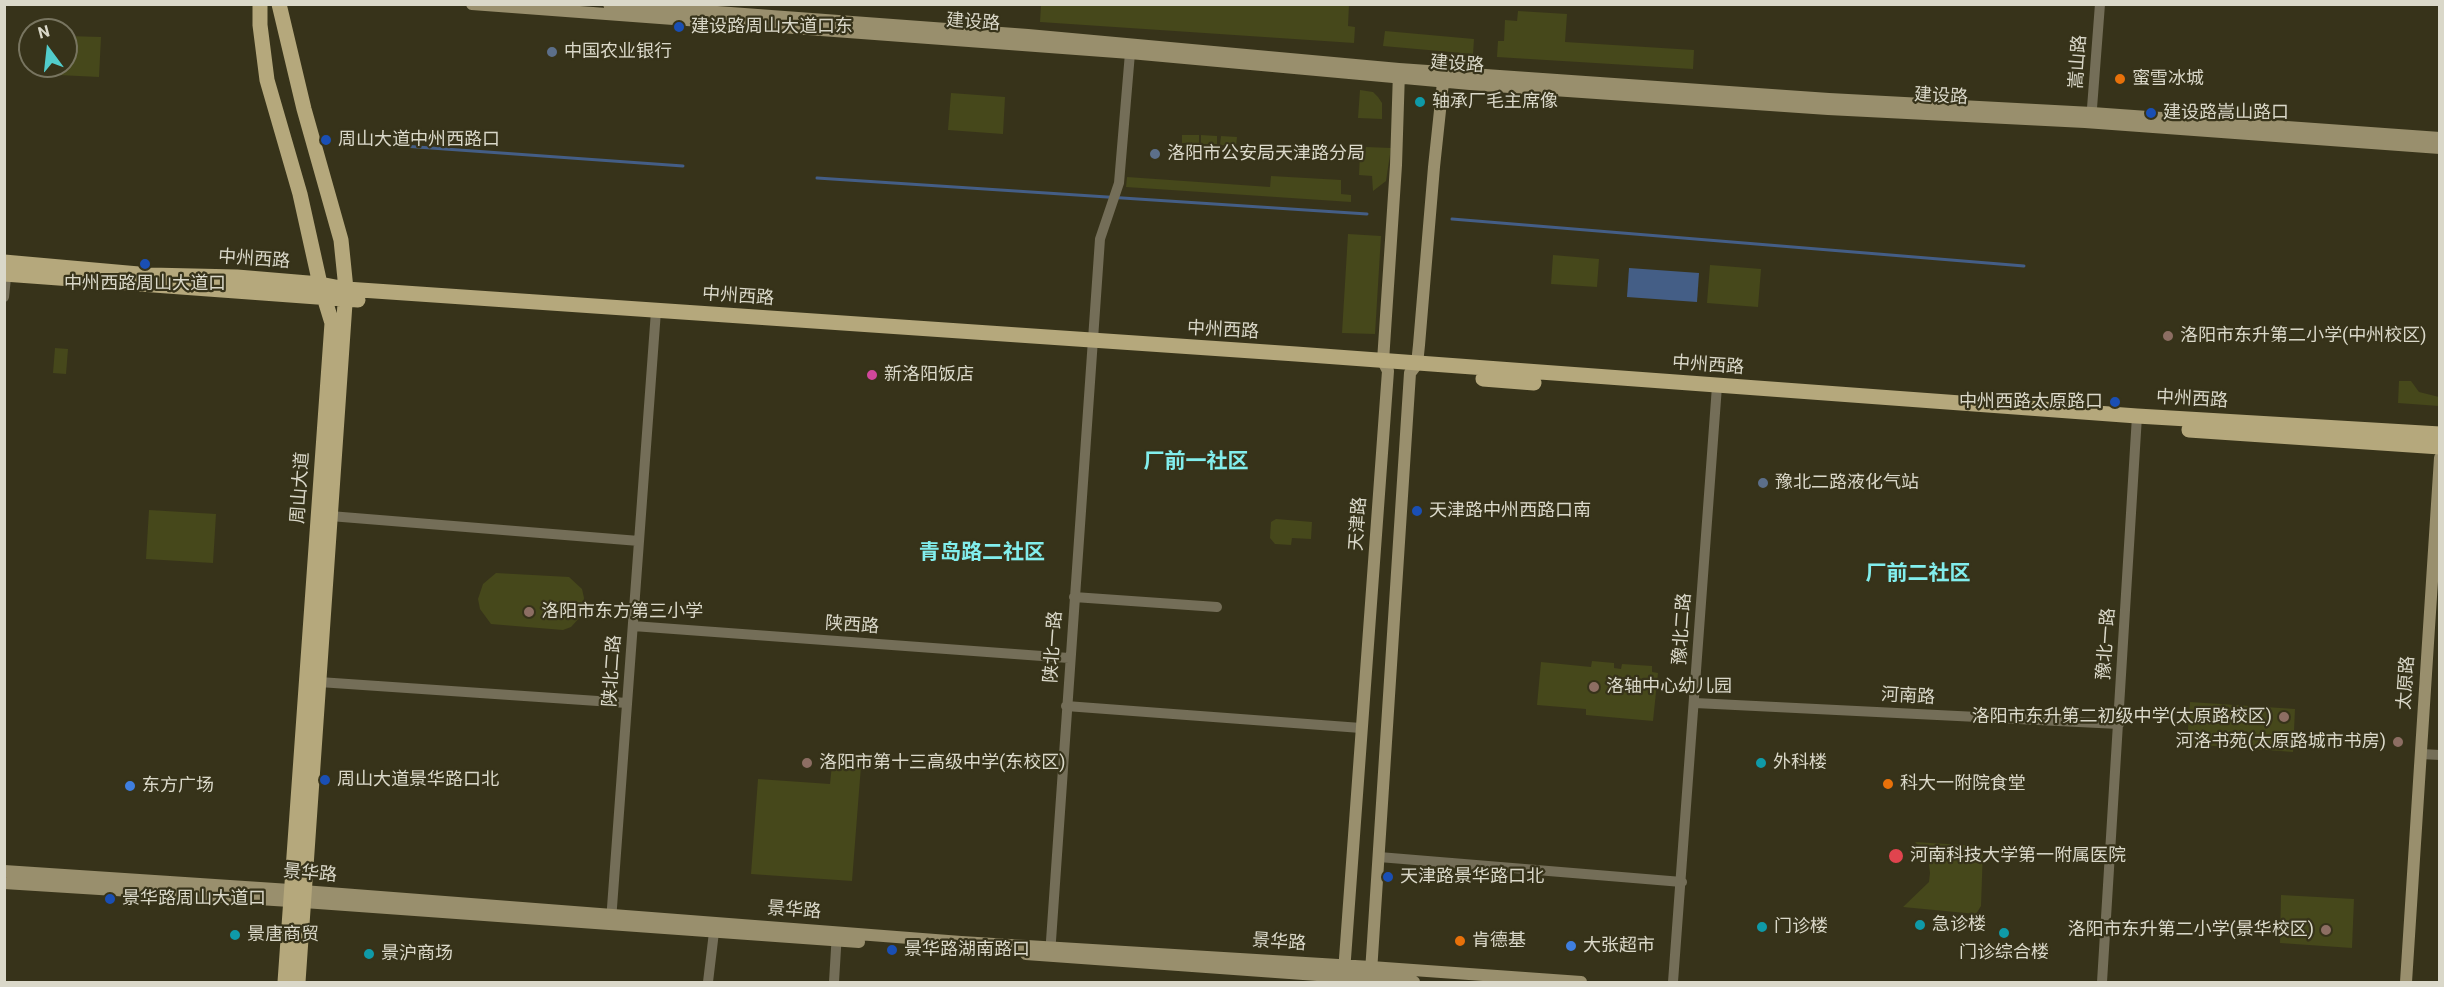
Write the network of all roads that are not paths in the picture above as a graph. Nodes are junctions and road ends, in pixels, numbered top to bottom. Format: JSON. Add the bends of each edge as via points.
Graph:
{"nodes":[{"id":1,"x":260,"y":4,"type":"edge"},
{"id":2,"x":279,"y":4,"type":"edge"},
{"id":3,"x":472,"y":4,"type":"edge"},
{"id":4,"x":609,"y":4,"type":"edge"},
{"id":5,"x":2094,"y":4,"type":"edge"},
{"id":6,"x":2100,"y":4,"type":"edge"},
{"id":7,"x":1130,"y":53,"type":"junction"},
{"id":8,"x":1399,"y":74,"type":"junction"},
{"id":9,"x":1443,"y":77,"type":"junction"},
{"id":10,"x":2088,"y":118,"type":"junction"},
{"id":11,"x":2439,"y":138,"type":"edge"},
{"id":12,"x":2439,"y":148,"type":"edge"},
{"id":13,"x":6,"y":268,"type":"edge"},
{"id":14,"x":321,"y":291,"type":"junction"},
{"id":15,"x":346,"y":294,"type":"junction"},
{"id":16,"x":4,"y":297,"type":"edge"},
{"id":17,"x":656,"y":316,"type":"junction"},
{"id":18,"x":1091,"y":346,"type":"junction"},
{"id":19,"x":1385,"y":366,"type":"junction"},
{"id":20,"x":1414,"y":368,"type":"junction"},
{"id":21,"x":1717,"y":391,"type":"junction"},
{"id":22,"x":2138,"y":421,"type":"junction"},
{"id":23,"x":2439,"y":434,"type":"edge"},
{"id":24,"x":2439,"y":447,"type":"edge"},
{"id":25,"x":2439,"y":458,"type":"edge"},
{"id":26,"x":330,"y":516,"type":"junction"},
{"id":27,"x":639,"y":541,"type":"junction"},
{"id":28,"x":1074,"y":597,"type":"junction"},
{"id":29,"x":1217,"y":607,"type":"dead end"},
{"id":30,"x":633,"y":626,"type":"junction"},
{"id":31,"x":1069,"y":658,"type":"junction"},
{"id":32,"x":319,"y":682,"type":"junction"},
{"id":33,"x":627,"y":703,"type":"junction"},
{"id":34,"x":1695,"y":703,"type":"junction"},
{"id":35,"x":1066,"y":706,"type":"junction"},
{"id":36,"x":2119,"y":724,"type":"junction"},
{"id":37,"x":1361,"y":728,"type":"junction"},
{"id":38,"x":2421,"y":754,"type":"junction"},
{"id":39,"x":2439,"y":755,"type":"edge"},
{"id":40,"x":1379,"y":857,"type":"junction"},
{"id":41,"x":4,"y":871,"type":"edge"},
{"id":42,"x":1682,"y":882,"type":"junction"},
{"id":43,"x":4,"y":883,"type":"edge"},
{"id":44,"x":297,"y":896,"type":"junction"},
{"id":45,"x":612,"y":920,"type":"junction"},
{"id":46,"x":714,"y":932,"type":"junction"},
{"id":47,"x":837,"y":937,"type":"junction"},
{"id":48,"x":1050,"y":951,"type":"junction"},
{"id":49,"x":1344,"y":975,"type":"edge"},
{"id":50,"x":1371,"y":976,"type":"edge"},
{"id":51,"x":285,"y":982,"type":"edge"},
{"id":52,"x":298,"y":982,"type":"edge"},
{"id":53,"x":708,"y":982,"type":"edge"},
{"id":54,"x":834,"y":982,"type":"edge"},
{"id":55,"x":1414,"y":982,"type":"edge"},
{"id":56,"x":1581,"y":982,"type":"edge"},
{"id":57,"x":1673,"y":982,"type":"edge"},
{"id":58,"x":2102,"y":982,"type":"edge"},
{"id":59,"x":2406,"y":982,"type":"edge"}],
"edges":[{"from":1,"to":14,"type":"main road","name":"周山大道","via":[[267,80],[300,194]]},
{"from":2,"to":15,"type":"main road","name":"周山大道","via":[[341,240]]},
{"from":3,"to":7,"type":"main road","name":"建设路"},
{"from":4,"to":8,"type":"main road","name":"建设路","via":[[1028,35]]},
{"from":5,"to":10,"type":"street","name":"嵩山路"},
{"from":6,"to":10,"type":"street","name":"嵩山路"},
{"from":7,"to":8,"type":"main road","name":"建设路"},
{"from":7,"to":18,"type":"street","name":"陕北一路","via":[[1119,183],[1100,239]]},
{"from":8,"to":9,"type":"main road","name":"建设路"},
{"from":8,"to":19,"type":"main road","name":"天津路"},
{"from":9,"to":10,"type":"main road","name":"建设路"},
{"from":9,"to":20,"type":"main road"},
{"from":10,"to":11,"type":"main road","name":"建设路"},
{"from":10,"to":12,"type":"main road","name":"建设路"},
{"from":13,"to":14,"type":"main road","name":"中州西路","via":[[237,277]]},
{"from":13,"to":16,"type":"street"},
{"from":14,"to":15,"type":"main road","name":"中州西路"},
{"from":14,"to":44,"type":"main road","name":"周山大道","via":[[332,323]]},
{"from":15,"to":17,"type":"main road","name":"中州西路"},
{"from":15,"to":26,"type":"main road","name":"周山大道"},
{"from":17,"to":18,"type":"main road","name":"中州西路"},
{"from":17,"to":27,"type":"street","name":"陕北二路"},
{"from":18,"to":19,"type":"main road","name":"中州西路"},
{"from":18,"to":28,"type":"street","name":"陕北一路"},
{"from":19,"to":20,"type":"main road","name":"中州西路"},
{"from":19,"to":37,"type":"main road","name":"天津路"},
{"from":20,"to":21,"type":"main road","name":"中州西路"},
{"from":20,"to":40,"type":"main road"},
{"from":21,"to":22,"type":"main road","name":"中州西路"},
{"from":21,"to":34,"type":"street","name":"豫北二路"},
{"from":22,"to":23,"type":"main road","name":"中州西路"},
{"from":22,"to":24,"type":"main road","name":"中州西路"},
{"from":22,"to":36,"type":"street","name":"豫北一路"},
{"from":25,"to":38,"type":"main road","name":"太原路"},
{"from":26,"to":27,"type":"street"},
{"from":26,"to":32,"type":"main road","name":"周山大道"},
{"from":27,"to":30,"type":"street","name":"陕北二路"},
{"from":28,"to":29,"type":"street"},
{"from":28,"to":31,"type":"street","name":"陕北一路"},
{"from":30,"to":31,"type":"street","name":"陕西路"},
{"from":30,"to":33,"type":"street","name":"陕北二路"},
{"from":31,"to":35,"type":"street","name":"陕北一路"},
{"from":32,"to":33,"type":"street"},
{"from":32,"to":44,"type":"main road","name":"周山大道"},
{"from":33,"to":45,"type":"street","name":"陕北二路"},
{"from":34,"to":36,"type":"street","name":"河南路"},
{"from":34,"to":42,"type":"street","name":"豫北二路"},
{"from":35,"to":37,"type":"street"},
{"from":35,"to":48,"type":"street","name":"陕北一路"},
{"from":36,"to":58,"type":"street","name":"豫北一路"},
{"from":37,"to":49,"type":"main road","name":"天津路"},
{"from":38,"to":39,"type":"street"},
{"from":38,"to":59,"type":"main road","name":"太原路"},
{"from":40,"to":42,"type":"street"},
{"from":40,"to":50,"type":"main road"},
{"from":41,"to":44,"type":"main road","name":"景华路"},
{"from":42,"to":57,"type":"street","name":"豫北二路"},
{"from":43,"to":44,"type":"main road","name":"景华路"},
{"from":44,"to":45,"type":"main road","name":"景华路"},
{"from":44,"to":51,"type":"main road","name":"周山大道"},
{"from":44,"to":52,"type":"main road","name":"周山大道"},
{"from":45,"to":46,"type":"main road","name":"景华路"},
{"from":45,"to":47,"type":"main road","name":"景华路"},
{"from":46,"to":47,"type":"main road","name":"景华路"},
{"from":46,"to":53,"type":"street"},
{"from":47,"to":48,"type":"main road","name":"景华路"},
{"from":47,"to":54,"type":"street"},
{"from":48,"to":49,"type":"main road","name":"景华路"},
{"from":49,"to":50,"type":"main road","name":"景华路"},
{"from":50,"to":55,"type":"main road","name":"景华路"},
{"from":50,"to":56,"type":"main road","name":"景华路"}]}
